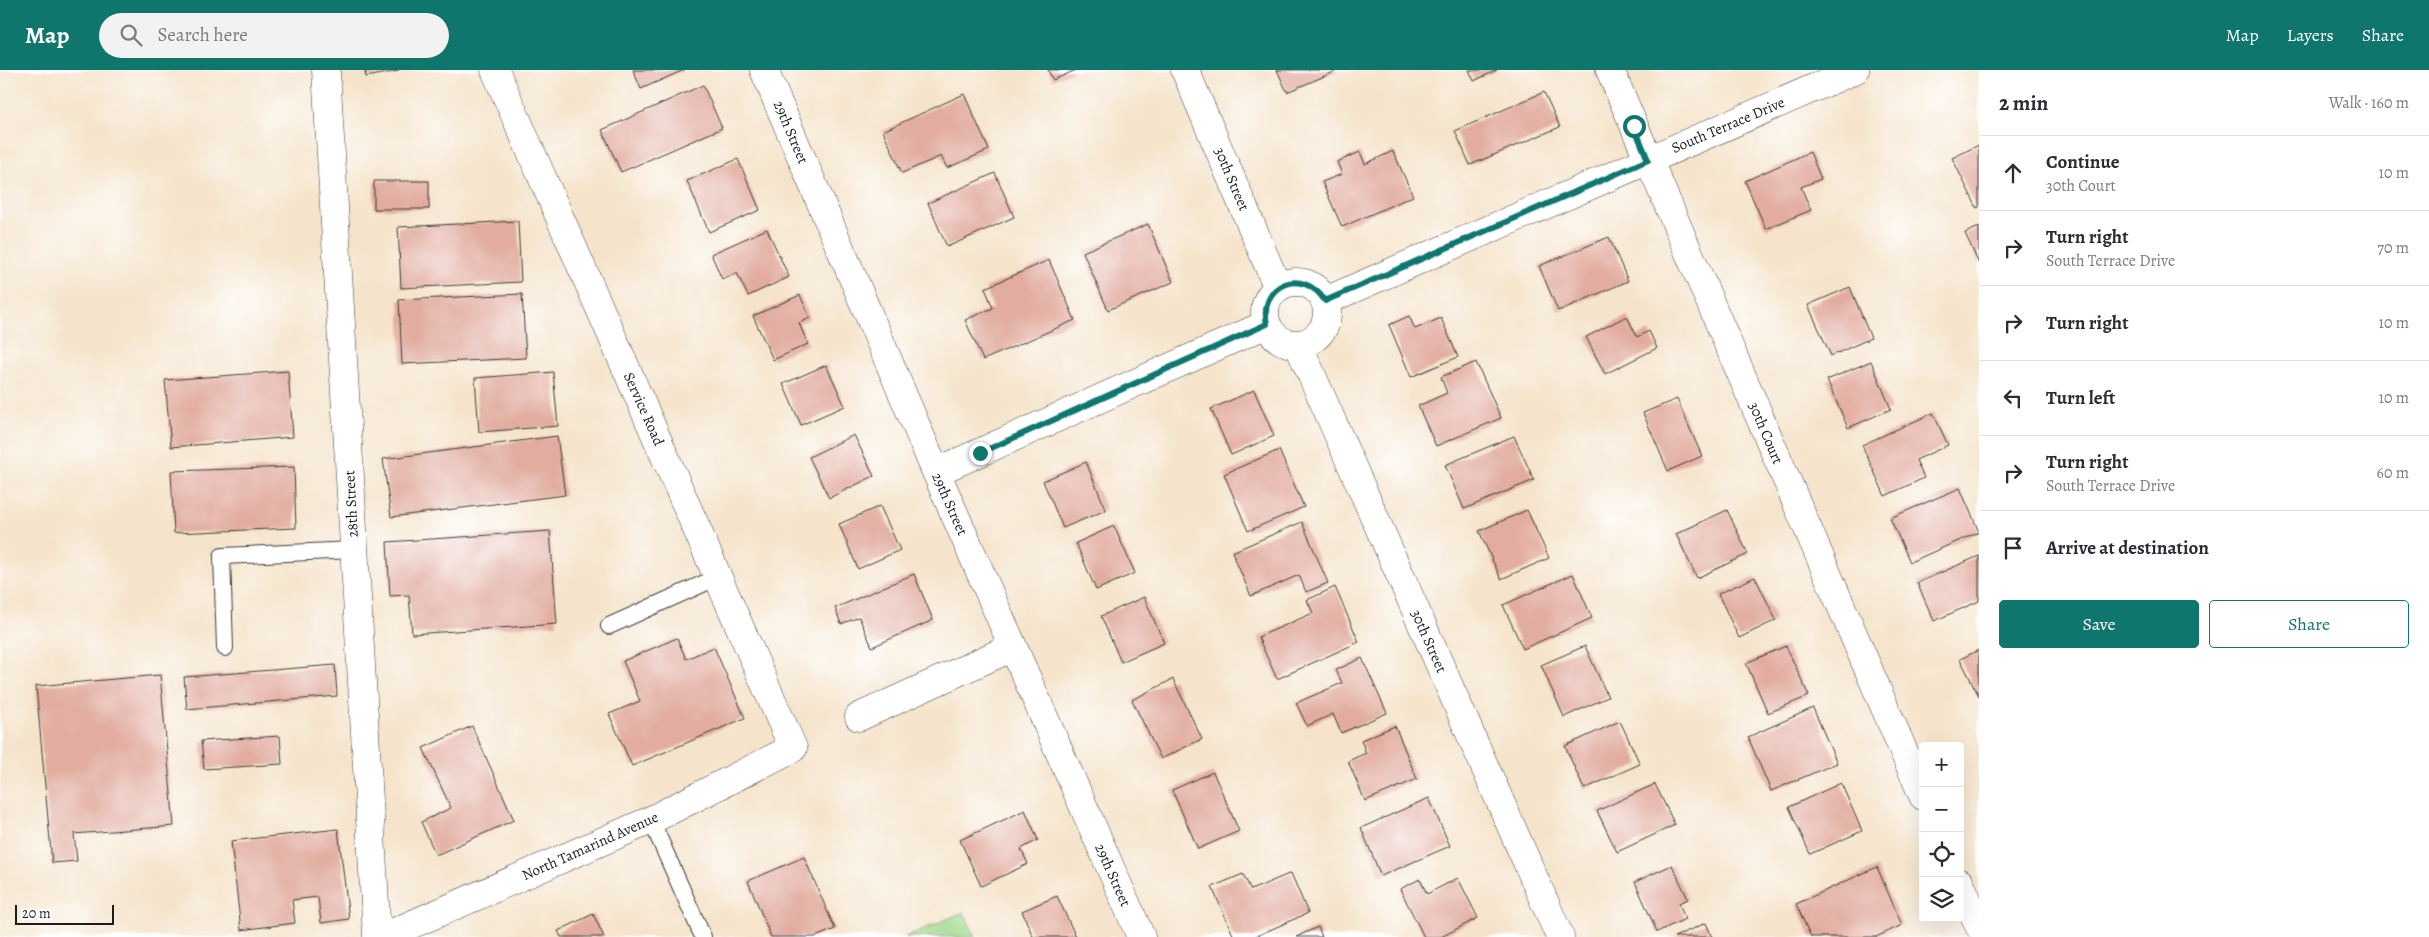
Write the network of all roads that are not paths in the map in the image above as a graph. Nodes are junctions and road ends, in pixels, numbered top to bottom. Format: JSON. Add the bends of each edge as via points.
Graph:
{"nodes":[{"id":1,"x":326,"y":70,"type":"edge"},
{"id":2,"x":496,"y":70,"type":"edge"},
{"id":3,"x":764,"y":70,"type":"edge"},
{"id":4,"x":1185,"y":70,"type":"edge"},
{"id":5,"x":1610,"y":70,"type":"edge"},
{"id":6,"x":1855,"y":70,"type":"edge"},
{"id":7,"x":1648,"y":160,"type":"junction"},
{"id":8,"x":1278,"y":288,"type":"junction"},
{"id":9,"x":1325,"y":301,"type":"junction"},
{"id":10,"x":1267,"y":324,"type":"junction"},
{"id":11,"x":1298,"y":344,"type":"junction"},
{"id":12,"x":936,"y":472,"type":"junction"},
{"id":13,"x":354,"y":550,"type":"junction"},
{"id":14,"x":718,"y":577,"type":"junction"},
{"id":15,"x":608,"y":626,"type":"dead end"},
{"id":16,"x":1013,"y":647,"type":"junction"},
{"id":17,"x":225,"y":648,"type":"dead end"},
{"id":18,"x":860,"y":717,"type":"dead end"},
{"id":19,"x":793,"y":748,"type":"joint"},
{"id":20,"x":1919,"y":787,"type":"edge"},
{"id":21,"x":651,"y":820,"type":"junction"},
{"id":22,"x":1964,"y":892,"type":"edge"},
{"id":23,"x":1979,"y":926,"type":"edge"},
{"id":24,"x":377,"y":937,"type":"edge"},
{"id":25,"x":384,"y":937,"type":"edge"},
{"id":26,"x":703,"y":937,"type":"edge"},
{"id":27,"x":1141,"y":937,"type":"edge"},
{"id":28,"x":1560,"y":937,"type":"edge"}],
"edges":[{"from":1,"to":13,"type":"street","name":"28th Street"},
{"from":2,"to":14,"type":"street","name":"Service Road"},
{"from":3,"to":12,"type":"street","name":"29th Street"},
{"from":4,"to":8,"type":"street","name":"30th Street"},
{"from":5,"to":7,"type":"street","name":"30th Court"},
{"from":6,"to":7,"type":"street","name":"South Terrace Drive"},
{"from":7,"to":9,"type":"street","name":"South Terrace Drive"},
{"from":7,"to":20,"type":"street","name":"30th Court"},
{"from":8,"to":9,"type":"street","via":[[1295,282],[1305,283]]},
{"from":8,"to":10,"type":"street","via":[[1266,304]]},
{"from":9,"to":11,"type":"street","via":[[1328,310],[1323,330],[1308,342]]},
{"from":10,"to":11,"type":"street","via":[[1279,340]]},
{"from":10,"to":12,"type":"street"},
{"from":11,"to":28,"type":"street","name":"30th Street"},
{"from":12,"to":16,"type":"street","name":"29th Street"},
{"from":13,"to":17,"type":"lane","via":[[222,556]]},
{"from":13,"to":24,"type":"street","name":"28th Street"},
{"from":14,"to":15,"type":"lane"},
{"from":14,"to":19,"type":"street","name":"Service Road"},
{"from":16,"to":18,"type":"street"},
{"from":16,"to":27,"type":"street","name":"29th Street"},
{"from":19,"to":21,"type":"street","name":"North Tamarind Avenue"},
{"from":21,"to":25,"type":"street","name":"North Tamarind Avenue"},
{"from":21,"to":26,"type":"lane"},
{"from":22,"to":23,"type":"street"}]}
